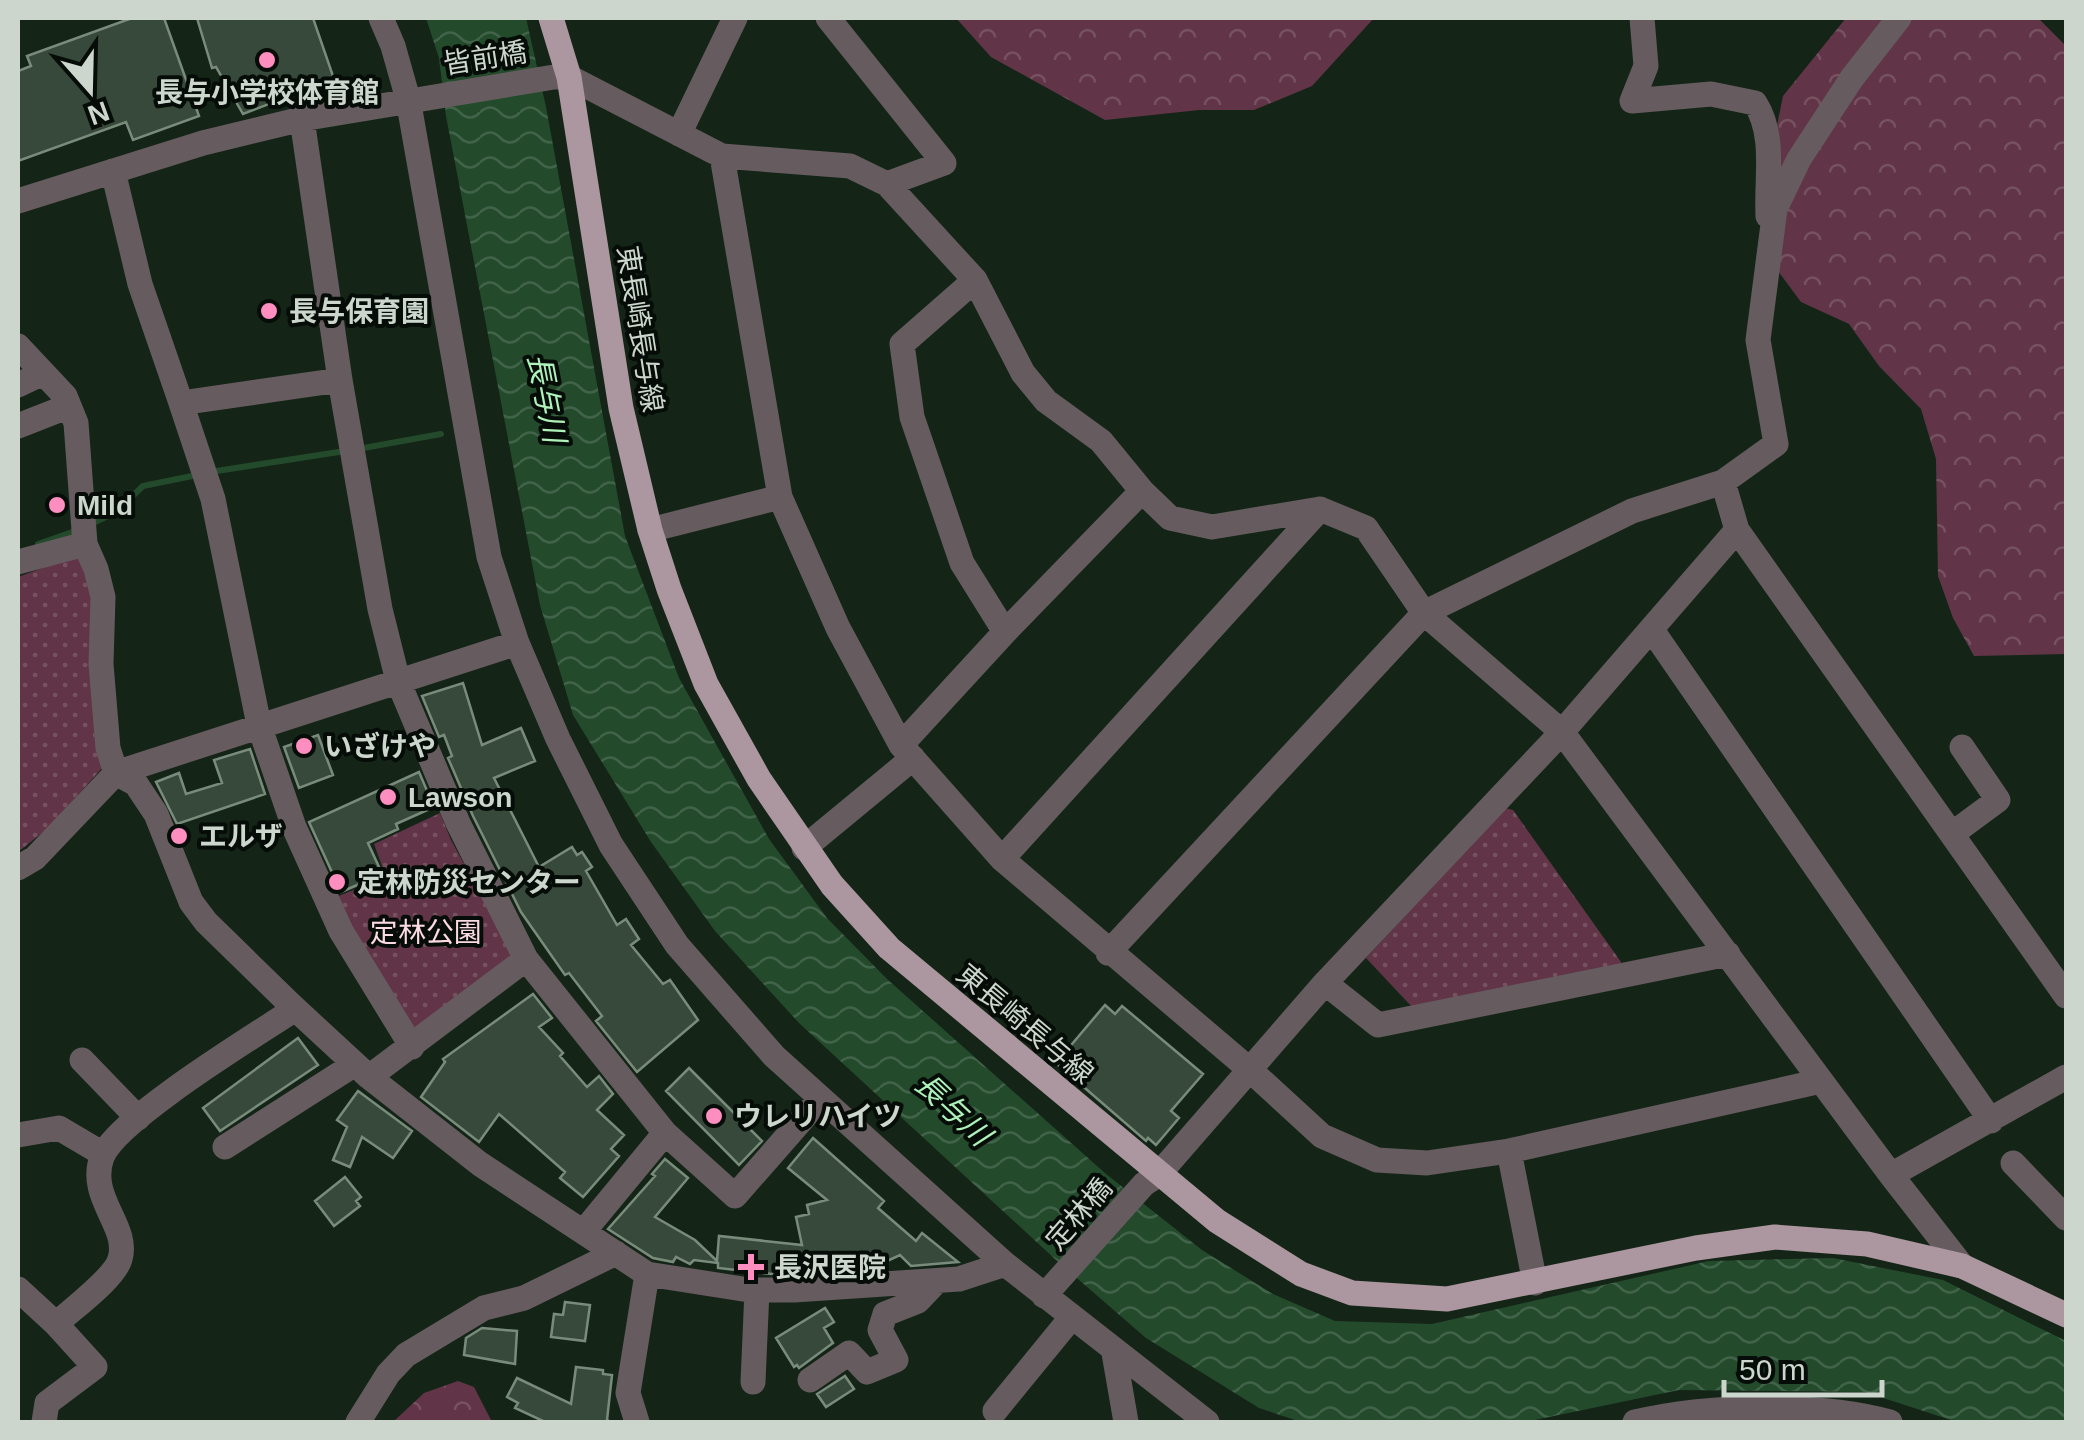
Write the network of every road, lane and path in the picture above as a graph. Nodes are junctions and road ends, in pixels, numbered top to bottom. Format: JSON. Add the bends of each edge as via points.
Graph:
{"nodes":[{"id":1,"x":381,"y":18,"type":"edge"},
{"id":2,"x":551,"y":18,"type":"edge"},
{"id":3,"x":735,"y":18,"type":"edge"},
{"id":4,"x":828,"y":18,"type":"edge"},
{"id":5,"x":1642,"y":18,"type":"edge"},
{"id":6,"x":1899,"y":18,"type":"edge"},
{"id":7,"x":562,"y":77,"type":"junction"},
{"id":8,"x":417,"y":98,"type":"junction"},
{"id":9,"x":302,"y":118,"type":"junction"},
{"id":10,"x":678,"y":134,"type":"junction"},
{"id":11,"x":722,"y":156,"type":"junction"},
{"id":12,"x":113,"y":171,"type":"junction"},
{"id":13,"x":888,"y":184,"type":"junction"},
{"id":14,"x":18,"y":200,"type":"edge"},
{"id":15,"x":1770,"y":256,"type":"junction"},
{"id":16,"x":975,"y":280,"type":"junction"},
{"id":17,"x":18,"y":346,"type":"edge"},
{"id":18,"x":43,"y":373,"type":"junction"},
{"id":19,"x":340,"y":380,"type":"junction"},
{"id":20,"x":18,"y":385,"type":"edge"},
{"id":21,"x":181,"y":403,"type":"junction"},
{"id":22,"x":69,"y":406,"type":"junction"},
{"id":23,"x":18,"y":426,"type":"edge"},
{"id":24,"x":1723,"y":482,"type":"junction"},
{"id":25,"x":1142,"y":491,"type":"junction"},
{"id":26,"x":780,"y":497,"type":"junction"},
{"id":27,"x":1320,"y":509,"type":"junction"},
{"id":28,"x":650,"y":530,"type":"junction"},
{"id":29,"x":1737,"y":530,"type":"junction"},
{"id":30,"x":84,"y":532,"type":"junction"},
{"id":31,"x":18,"y":562,"type":"edge"},
{"id":32,"x":1424,"y":613,"type":"junction"},
{"id":33,"x":1652,"y":630,"type":"junction"},
{"id":34,"x":1004,"y":632,"type":"junction"},
{"id":35,"x":517,"y":642,"type":"junction"},
{"id":36,"x":398,"y":681,"type":"junction"},
{"id":37,"x":260,"y":725,"type":"junction"},
{"id":38,"x":1562,"y":732,"type":"junction"},
{"id":39,"x":1962,"y":746,"type":"dead end"},
{"id":40,"x":907,"y":751,"type":"junction"},
{"id":41,"x":116,"y":772,"type":"junction"},
{"id":42,"x":1952,"y":834,"type":"junction"},
{"id":43,"x":804,"y":848,"type":"junction"},
{"id":44,"x":1002,"y":860,"type":"junction"},
{"id":45,"x":18,"y":868,"type":"edge"},
{"id":46,"x":1108,"y":953,"type":"junction"},
{"id":47,"x":1728,"y":954,"type":"junction"},
{"id":48,"x":526,"y":958,"type":"junction"},
{"id":49,"x":1326,"y":983,"type":"junction"},
{"id":50,"x":2066,"y":996,"type":"edge"},
{"id":51,"x":295,"y":1009,"type":"junction"},
{"id":52,"x":412,"y":1048,"type":"junction"},
{"id":53,"x":82,"y":1060,"type":"dead end"},
{"id":54,"x":1249,"y":1069,"type":"junction"},
{"id":55,"x":362,"y":1070,"type":"junction"},
{"id":56,"x":2066,"y":1076,"type":"edge"},
{"id":57,"x":1821,"y":1081,"type":"junction"},
{"id":58,"x":820,"y":1099,"type":"junction"},
{"id":59,"x":138,"y":1118,"type":"junction"},
{"id":60,"x":1992,"y":1121,"type":"junction"},
{"id":61,"x":665,"y":1133,"type":"junction"},
{"id":62,"x":18,"y":1135,"type":"edge"},
{"id":63,"x":225,"y":1147,"type":"dead end"},
{"id":64,"x":1509,"y":1151,"type":"junction"},
{"id":65,"x":103,"y":1154,"type":"junction"},
{"id":66,"x":2012,"y":1163,"type":"dead end"},
{"id":67,"x":1891,"y":1175,"type":"junction"},
{"id":68,"x":1151,"y":1179,"type":"junction"},
{"id":69,"x":2066,"y":1218,"type":"edge"},
{"id":70,"x":584,"y":1231,"type":"junction"},
{"id":71,"x":616,"y":1253,"type":"junction"},
{"id":72,"x":1005,"y":1264,"type":"junction"},
{"id":73,"x":1962,"y":1266,"type":"junction"},
{"id":74,"x":647,"y":1274,"type":"junction"},
{"id":75,"x":937,"y":1281,"type":"junction"},
{"id":76,"x":1535,"y":1282,"type":"junction"},
{"id":77,"x":18,"y":1289,"type":"edge"},
{"id":78,"x":757,"y":1290,"type":"junction"},
{"id":79,"x":1051,"y":1290,"type":"junction"},
{"id":80,"x":2066,"y":1314,"type":"edge"},
{"id":81,"x":1071,"y":1318,"type":"junction"},
{"id":82,"x":56,"y":1324,"type":"junction"},
{"id":83,"x":1114,"y":1353,"type":"junction"},
{"id":84,"x":810,"y":1380,"type":"dead end"},
{"id":85,"x":753,"y":1382,"type":"dead end"},
{"id":86,"x":995,"y":1411,"type":"dead end"},
{"id":87,"x":1779,"y":1416,"type":"edge"},
{"id":88,"x":44,"y":1422,"type":"edge"},
{"id":89,"x":358,"y":1422,"type":"edge"},
{"id":90,"x":637,"y":1422,"type":"edge"},
{"id":91,"x":1126,"y":1422,"type":"edge"},
{"id":92,"x":1206,"y":1422,"type":"edge"},
{"id":93,"x":1635,"y":1422,"type":"edge"},
{"id":94,"x":1890,"y":1422,"type":"edge"}],
"edges":[{"from":1,"to":8,"type":"street"},
{"from":2,"to":7,"type":"main road","name":"東長崎長与線"},
{"from":3,"to":10,"type":"street"},
{"from":4,"to":13,"type":"street","via":[[944,163]]},
{"from":5,"to":15,"type":"street","via":[[1646,66],[1632,100],[1711,94],[1755,103],[1765,118]]},
{"from":6,"to":15,"type":"street","via":[[1798,159],[1775,209]]},
{"from":7,"to":8,"type":"street","name":"皆前橋"},
{"from":7,"to":10,"type":"street"},
{"from":7,"to":28,"type":"main road","name":"東長崎長与線","via":[[621,408]]},
{"from":8,"to":9,"type":"street","name":"皆前橋"},
{"from":8,"to":35,"type":"street","via":[[489,556]]},
{"from":9,"to":12,"type":"street","name":"皆前橋"},
{"from":9,"to":19,"type":"street"},
{"from":10,"to":11,"type":"street"},
{"from":11,"to":13,"type":"street","via":[[850,166]]},
{"from":11,"to":26,"type":"street"},
{"from":12,"to":14,"type":"street","name":"皆前橋"},
{"from":12,"to":21,"type":"street","via":[[140,284]]},
{"from":13,"to":16,"type":"street"},
{"from":15,"to":24,"type":"street","via":[[1758,340],[1776,444]]},
{"from":16,"to":25,"type":"street","via":[[1023,373],[1046,401],[1101,442]]},
{"from":16,"to":34,"type":"street","via":[[902,344],[912,417],[962,562]]},
{"from":17,"to":18,"type":"street"},
{"from":18,"to":20,"type":"street"},
{"from":18,"to":22,"type":"street"},
{"from":19,"to":21,"type":"street"},
{"from":19,"to":36,"type":"street"},
{"from":21,"to":37,"type":"street","via":[[204,472]]},
{"from":22,"to":23,"type":"street"},
{"from":22,"to":30,"type":"street"},
{"from":24,"to":29,"type":"street"},
{"from":24,"to":32,"type":"street","via":[[1632,511]]},
{"from":25,"to":27,"type":"street","via":[[1170,518],[1212,526]]},
{"from":25,"to":34,"type":"street"},
{"from":26,"to":28,"type":"street"},
{"from":26,"to":40,"type":"street","via":[[838,628]]},
{"from":27,"to":32,"type":"street","via":[[1366,528]]},
{"from":27,"to":44,"type":"street"},
{"from":28,"to":43,"type":"main road","name":"東長崎長与線","via":[[706,684]]},
{"from":29,"to":33,"type":"street","name":"定林橋"},
{"from":29,"to":42,"type":"street"},
{"from":30,"to":31,"type":"street"},
{"from":30,"to":41,"type":"street","via":[[102,597],[101,664]]},
{"from":32,"to":38,"type":"street"},
{"from":32,"to":46,"type":"street"},
{"from":33,"to":38,"type":"street","name":"定林橋"},
{"from":33,"to":60,"type":"street"},
{"from":34,"to":40,"type":"street"},
{"from":35,"to":36,"type":"street"},
{"from":35,"to":58,"type":"street","via":[[610,845],[677,945]]},
{"from":36,"to":37,"type":"street"},
{"from":36,"to":48,"type":"street","via":[[458,823]]},
{"from":37,"to":41,"type":"street"},
{"from":37,"to":52,"type":"street","via":[[294,827],[341,931]]},
{"from":38,"to":47,"type":"street"},
{"from":38,"to":49,"type":"street","name":"定林橋"},
{"from":39,"to":42,"type":"street","via":[[1998,800]]},
{"from":40,"to":43,"type":"street"},
{"from":40,"to":44,"type":"street"},
{"from":41,"to":45,"type":"street"},
{"from":41,"to":51,"type":"street","via":[[136,784],[156,814],[191,902],[206,922]]},
{"from":42,"to":50,"type":"street"},
{"from":43,"to":68,"type":"main road","name":"東長崎長与線","via":[[889,948]]},
{"from":44,"to":46,"type":"street"},
{"from":46,"to":54,"type":"street"},
{"from":47,"to":49,"type":"street","via":[[1378,1025]]},
{"from":47,"to":57,"type":"street"},
{"from":48,"to":52,"type":"street"},
{"from":48,"to":61,"type":"street"},
{"from":49,"to":54,"type":"street","name":"定林橋"},
{"from":51,"to":55,"type":"street"},
{"from":51,"to":59,"type":"street"},
{"from":52,"to":55,"type":"street"},
{"from":53,"to":59,"type":"street"},
{"from":54,"to":64,"type":"street","via":[[1322,1136],[1377,1160],[1428,1163]]},
{"from":54,"to":68,"type":"street","name":"定林橋"},
{"from":55,"to":63,"type":"street"},
{"from":55,"to":70,"type":"street","via":[[480,1164]]},
{"from":56,"to":60,"type":"street"},
{"from":57,"to":64,"type":"street"},
{"from":57,"to":67,"type":"street"},
{"from":58,"to":61,"type":"street","via":[[736,1196]]},
{"from":58,"to":72,"type":"street"},
{"from":59,"to":65,"type":"street"},
{"from":60,"to":67,"type":"street"},
{"from":61,"to":70,"type":"street"},
{"from":62,"to":65,"type":"street","via":[[58,1128]]},
{"from":64,"to":76,"type":"street"},
{"from":65,"to":82,"type":"street","via":[[97,1185],[120,1241],[120,1260]]},
{"from":66,"to":69,"type":"street"},
{"from":67,"to":73,"type":"street"},
{"from":68,"to":76,"type":"main road","name":"東長崎長与線","via":[[1302,1274],[1352,1293],[1447,1299]]},
{"from":68,"to":79,"type":"street","name":"定林橋"},
{"from":70,"to":71,"type":"street"},
{"from":71,"to":74,"type":"street"},
{"from":71,"to":89,"type":"street","via":[[524,1298],[484,1308],[406,1355]]},
{"from":72,"to":75,"type":"street"},
{"from":72,"to":79,"type":"street"},
{"from":73,"to":76,"type":"main road","name":"東長崎長与線","via":[[1867,1244],[1776,1237]]},
{"from":73,"to":80,"type":"main road","name":"東長崎長与線"},
{"from":74,"to":78,"type":"street"},
{"from":74,"to":90,"type":"street","via":[[628,1392]]},
{"from":75,"to":78,"type":"street"},
{"from":75,"to":84,"type":"street","via":[[918,1300],[885,1314],[880,1330],[896,1360],[867,1372],[849,1353]]},
{"from":77,"to":82,"type":"street"},
{"from":78,"to":85,"type":"street"},
{"from":79,"to":81,"type":"street"},
{"from":81,"to":83,"type":"street"},
{"from":81,"to":86,"type":"street"},
{"from":82,"to":88,"type":"street","via":[[95,1367],[47,1403]]},
{"from":83,"to":91,"type":"street"},
{"from":83,"to":92,"type":"street"},
{"from":87,"to":93,"type":"street","via":[[1676,1412]]},
{"from":87,"to":94,"type":"street"}]}
